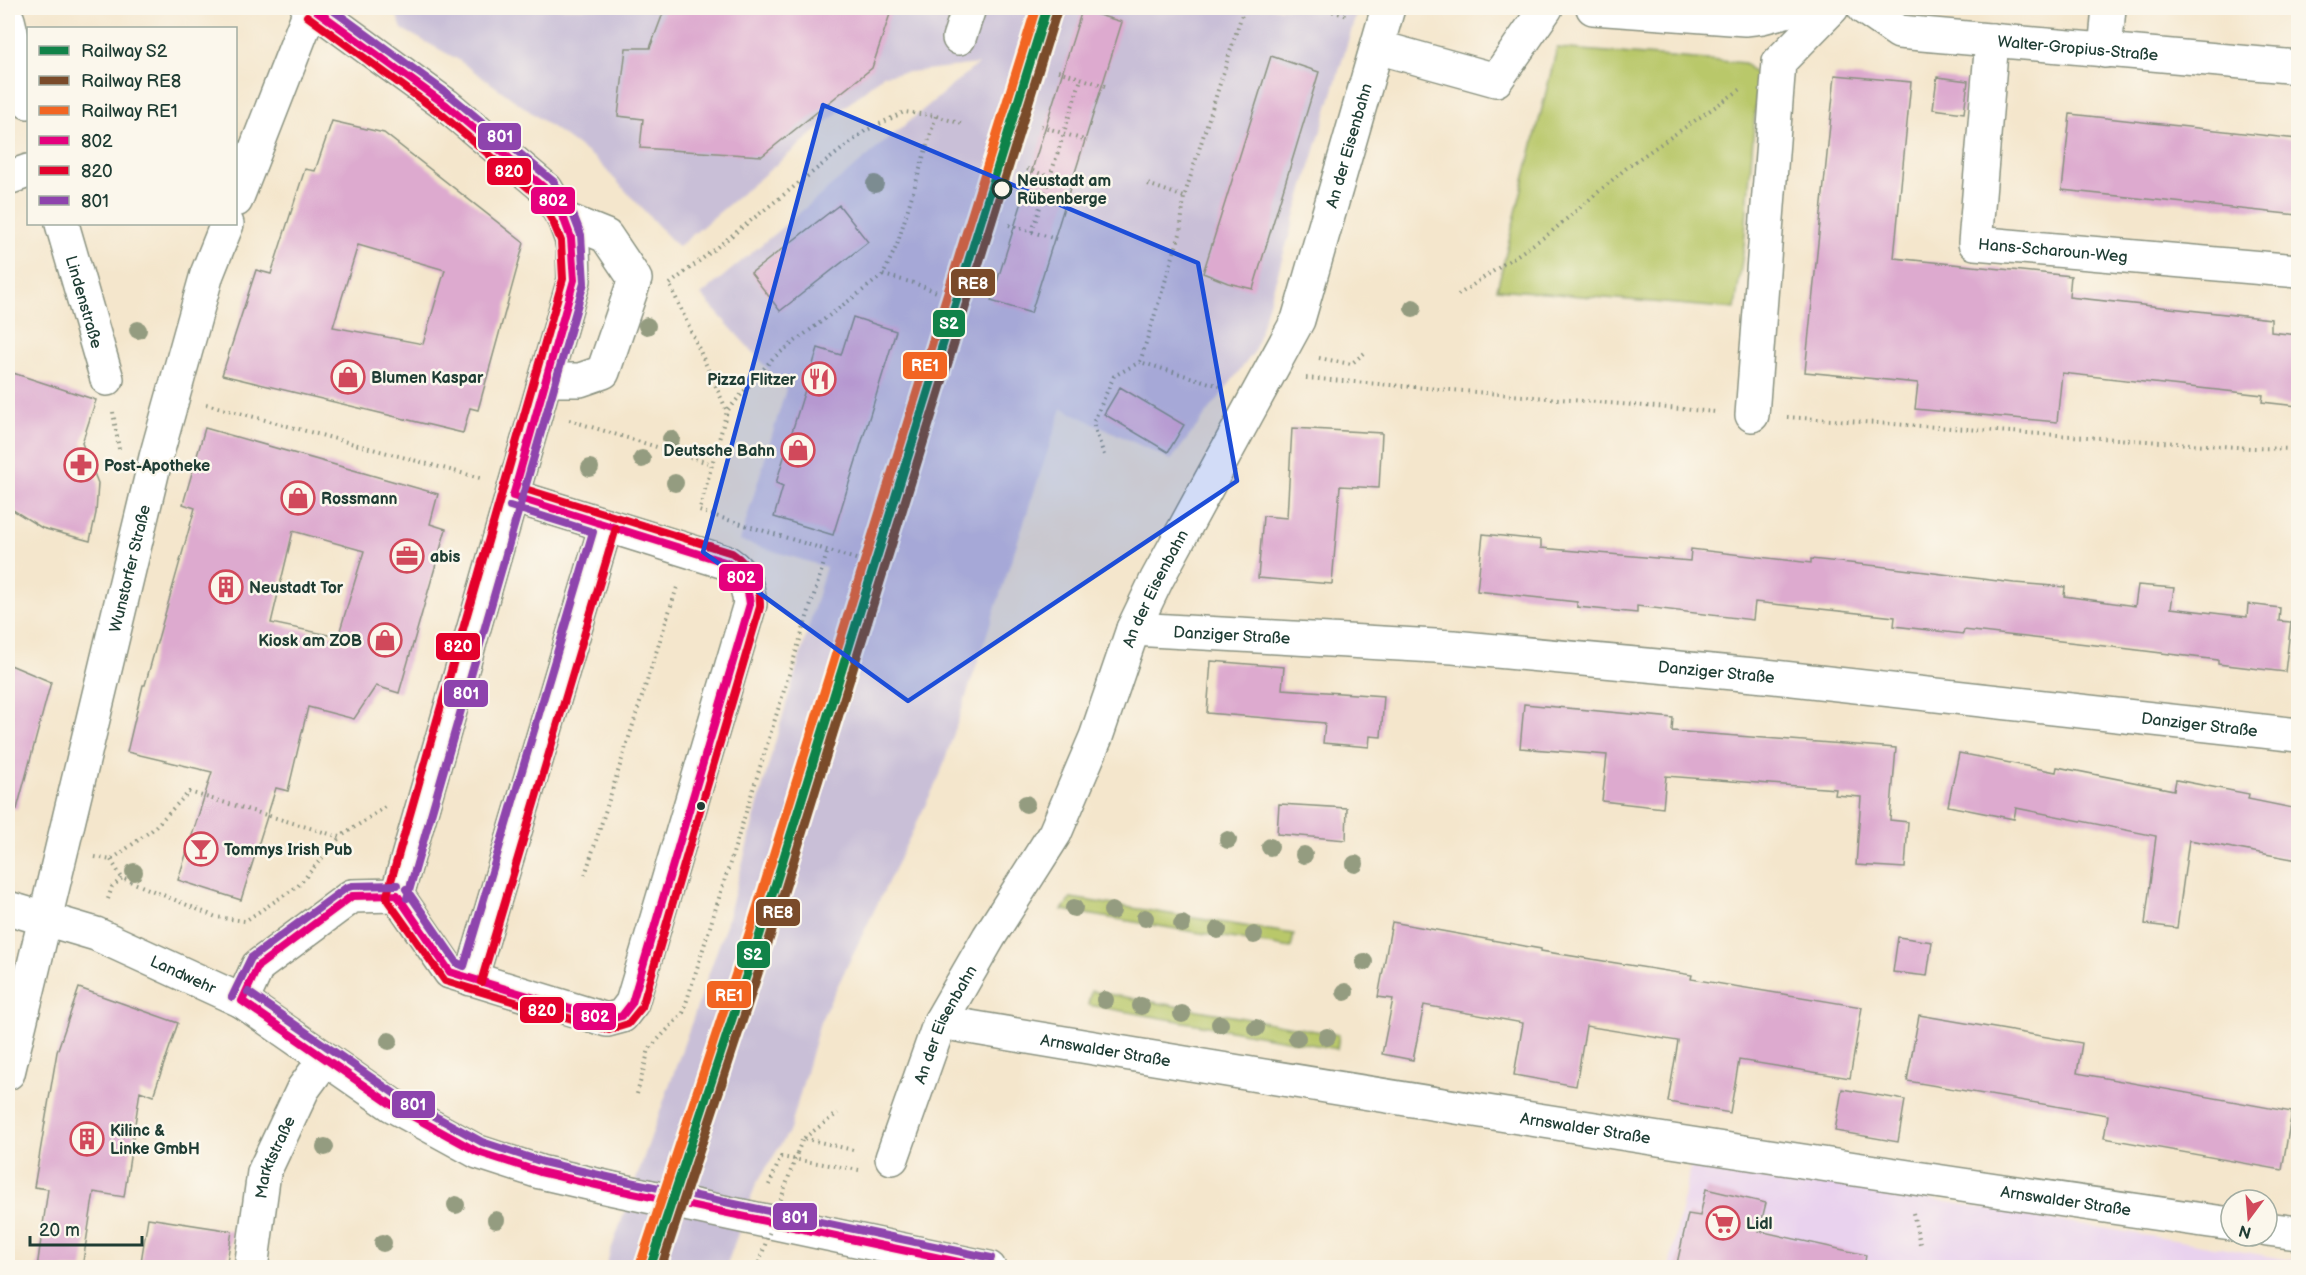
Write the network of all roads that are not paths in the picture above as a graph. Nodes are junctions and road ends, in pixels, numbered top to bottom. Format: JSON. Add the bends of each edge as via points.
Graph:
{"nodes":[{"id":1,"x":312,"y":8,"type":"edge"},
{"id":2,"x":1388,"y":8,"type":"edge"},
{"id":3,"x":1546,"y":8,"type":"edge"},
{"id":4,"x":1593,"y":8,"type":"edge"},
{"id":5,"x":1797,"y":8,"type":"edge"},
{"id":6,"x":1832,"y":8,"type":"edge"},
{"id":7,"x":1864,"y":8,"type":"edge"},
{"id":8,"x":2109,"y":8,"type":"edge"},
{"id":9,"x":8,"y":20,"type":"edge"},
{"id":10,"x":1992,"y":40,"type":"junction"},
{"id":11,"x":1377,"y":47,"type":"junction"},
{"id":12,"x":2105,"y":51,"type":"junction"},
{"id":13,"x":2298,"y":67,"type":"edge"},
{"id":14,"x":27,"y":98,"type":"edge"},
{"id":15,"x":27,"y":171,"type":"edge"},
{"id":16,"x":8,"y":178,"type":"edge"},
{"id":17,"x":237,"y":197,"type":"edge"},
{"id":18,"x":564,"y":219,"type":"junction"},
{"id":19,"x":62,"y":225,"type":"edge"},
{"id":20,"x":227,"y":225,"type":"edge"},
{"id":21,"x":2298,"y":271,"type":"edge"},
{"id":22,"x":107,"y":379,"type":"dead end"},
{"id":23,"x":546,"y":380,"type":"junction"},
{"id":24,"x":1752,"y":415,"type":"dead end"},
{"id":25,"x":514,"y":491,"type":"junction"},
{"id":26,"x":606,"y":525,"type":"junction"},
{"id":27,"x":1133,"y":630,"type":"junction"},
{"id":28,"x":2298,"y":735,"type":"edge"},
{"id":29,"x":398,"y":895,"type":"junction"},
{"id":30,"x":8,"y":908,"type":"edge"},
{"id":31,"x":44,"y":917,"type":"junction"},
{"id":32,"x":471,"y":979,"type":"junction"},
{"id":33,"x":242,"y":1001,"type":"junction"},
{"id":34,"x":940,"y":1022,"type":"junction"},
{"id":35,"x":325,"y":1059,"type":"junction"},
{"id":36,"x":8,"y":1073,"type":"edge"},
{"id":37,"x":892,"y":1158,"type":"road end"},
{"id":38,"x":2219,"y":1222,"type":"edge"},
{"id":39,"x":2279,"y":1231,"type":"edge"},
{"id":40,"x":2298,"y":1233,"type":"edge"},
{"id":41,"x":251,"y":1268,"type":"edge"},
{"id":42,"x":988,"y":1268,"type":"edge"}],
"edges":[{"from":1,"to":17,"type":"street"},
{"from":1,"to":18,"type":"street","via":[[492,142],[546,189]]},
{"from":2,"to":11,"type":"street","name":"An der Eisenbahn"},
{"from":3,"to":11,"type":"street","via":[[1496,80]]},
{"from":4,"to":5,"type":"street","via":[[1745,19]]},
{"from":6,"to":24,"type":"street","via":[[1779,63]]},
{"from":7,"to":10,"type":"street","name":"Walter-Gropius-Straße","via":[[1899,32]]},
{"from":8,"to":12,"type":"street"},
{"from":9,"to":14,"type":"street"},
{"from":10,"to":12,"type":"street","name":"Walter-Gropius-Straße"},
{"from":10,"to":21,"type":"street","name":"Hans-Scharoun-Weg","via":[[1975,243]]},
{"from":11,"to":27,"type":"street","name":"An der Eisenbahn","via":[[1298,320]]},
{"from":12,"to":13,"type":"street","name":"Walter-Gropius-Straße"},
{"from":15,"to":16,"type":"street"},
{"from":18,"to":23,"type":"street","via":[[573,248],[574,280]]},
{"from":18,"to":23,"type":"street","via":[[606,236],[635,279],[603,372],[580,380]]},
{"from":19,"to":22,"type":"street","name":"Lindenstraße"},
{"from":20,"to":31,"type":"street","name":"Wunstorfer Straße","via":[[207,274],[172,395]]},
{"from":23,"to":25,"type":"street"},
{"from":25,"to":26,"type":"street"},
{"from":25,"to":29,"type":"street"},
{"from":26,"to":32,"type":"street"},
{"from":26,"to":32,"type":"street","via":[[728,563],[747,585],[750,604],[632,1003],[622,1016],[607,1020]]},
{"from":27,"to":28,"type":"street","name":"Danziger Straße","via":[[1453,647],[1765,676]]},
{"from":27,"to":34,"type":"street","name":"An der Eisenbahn","via":[[1096,737],[1055,833]]},
{"from":29,"to":32,"type":"street","via":[[450,972]]},
{"from":29,"to":33,"type":"street","via":[[352,896],[258,966]]},
{"from":30,"to":31,"type":"street"},
{"from":31,"to":33,"type":"street","name":"Landwehr","via":[[96,934]]},
{"from":31,"to":36,"type":"street","name":"Wunstorfer Straße"},
{"from":33,"to":35,"type":"street","name":"Landwehr"},
{"from":34,"to":37,"type":"street","name":"An der Eisenbahn"},
{"from":34,"to":38,"type":"street","name":"Arnswalder Straße","via":[[1341,1090]]},
{"from":35,"to":41,"type":"street","name":"Marktstraße","via":[[303,1089],[264,1172]]},
{"from":35,"to":42,"type":"street","name":"Landwehr","via":[[392,1105],[478,1152],[540,1172]]},
{"from":39,"to":40,"type":"street"}]}
